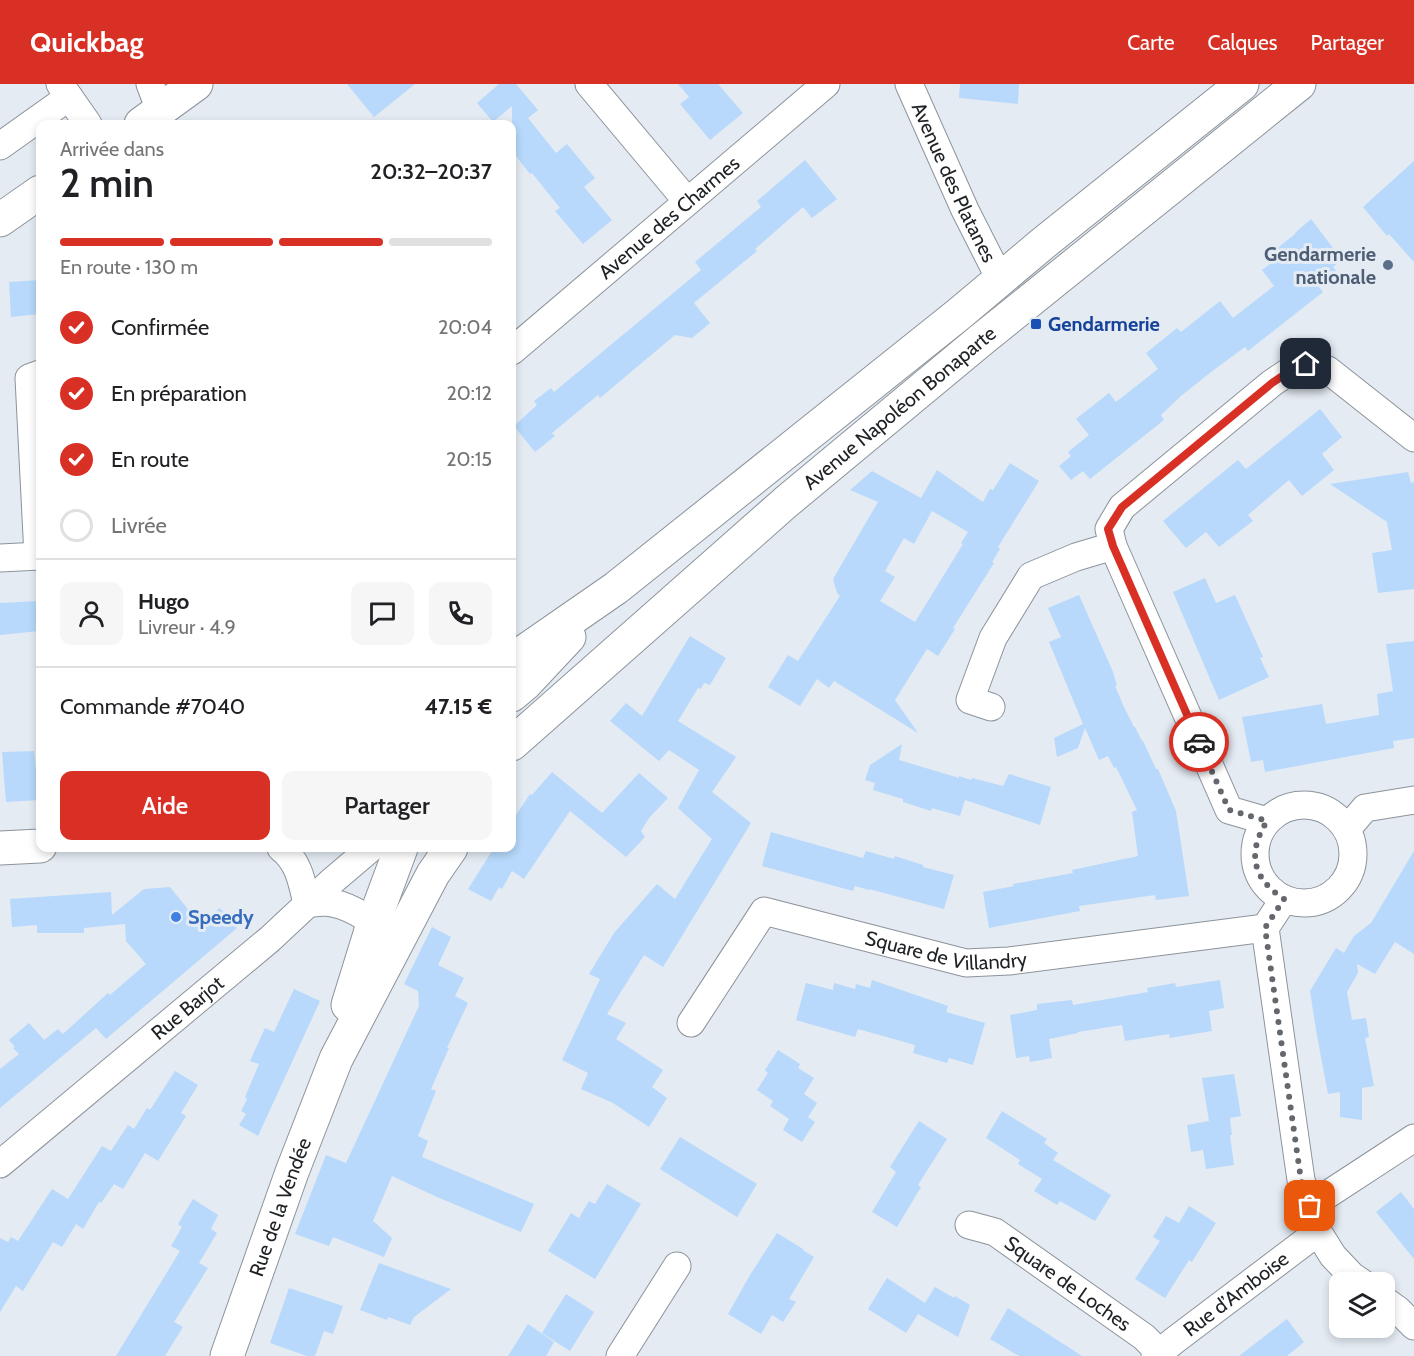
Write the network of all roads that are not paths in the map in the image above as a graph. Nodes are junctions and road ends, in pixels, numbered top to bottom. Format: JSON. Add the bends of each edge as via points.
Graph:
{"nodes":[{"id":1,"x":196,"y":84,"type":"edge"},
{"id":2,"x":589,"y":84,"type":"edge"},
{"id":3,"x":826,"y":84,"type":"edge"},
{"id":4,"x":909,"y":84,"type":"edge"},
{"id":5,"x":1242,"y":84,"type":"edge"},
{"id":6,"x":1299,"y":84,"type":"edge"},
{"id":7,"x":65,"y":91,"type":"edge"},
{"id":8,"x":150,"y":106,"type":"edge"},
{"id":9,"x":85,"y":120,"type":"edge"},
{"id":10,"x":0,"y":146,"type":"edge"},
{"id":11,"x":36,"y":195,"type":"edge"},
{"id":12,"x":687,"y":201,"type":"junction"},
{"id":13,"x":0,"y":220,"type":"edge"},
{"id":14,"x":1000,"y":279,"type":"junction"},
{"id":15,"x":516,"y":348,"type":"edge"},
{"id":16,"x":36,"y":376,"type":"edge"},
{"id":17,"x":1414,"y":438,"type":"edge"},
{"id":18,"x":36,"y":497,"type":"edge"},
{"id":19,"x":1113,"y":546,"type":"junction"},
{"id":20,"x":36,"y":556,"type":"edge"},
{"id":21,"x":0,"y":558,"type":"edge"},
{"id":22,"x":616,"y":588,"type":"junction"},
{"id":23,"x":516,"y":657,"type":"edge"},
{"id":24,"x":516,"y":692,"type":"edge"},
{"id":25,"x":991,"y":707,"type":"dead end"},
{"id":26,"x":516,"y":740,"type":"edge"},
{"id":27,"x":1414,"y":800,"type":"edge"},
{"id":28,"x":1267,"y":821,"type":"junction"},
{"id":29,"x":1347,"y":829,"type":"junction"},
{"id":30,"x":36,"y":846,"type":"edge"},
{"id":31,"x":0,"y":848,"type":"edge"},
{"id":32,"x":287,"y":852,"type":"edge"},
{"id":33,"x":366,"y":852,"type":"edge"},
{"id":34,"x":400,"y":852,"type":"edge"},
{"id":35,"x":438,"y":856,"type":"edge"},
{"id":36,"x":1284,"y":899,"type":"junction"},
{"id":37,"x":307,"y":904,"type":"junction"},
{"id":38,"x":1265,"y":928,"type":"junction"},
{"id":39,"x":386,"y":931,"type":"junction"},
{"id":40,"x":691,"y":1023,"type":"dead end"},
{"id":41,"x":1414,"y":1138,"type":"edge"},
{"id":42,"x":0,"y":1164,"type":"edge"},
{"id":43,"x":1310,"y":1206,"type":"junction"},
{"id":44,"x":969,"y":1225,"type":"dead end"},
{"id":45,"x":1318,"y":1232,"type":"junction"},
{"id":46,"x":676,"y":1266,"type":"dead end"},
{"id":47,"x":1348,"y":1272,"type":"edge"},
{"id":48,"x":1395,"y":1308,"type":"edge"},
{"id":49,"x":1414,"y":1326,"type":"edge"},
{"id":50,"x":1157,"y":1354,"type":"edge"},
{"id":51,"x":227,"y":1356,"type":"edge"},
{"id":52,"x":620,"y":1356,"type":"edge"}],
"edges":[{"from":1,"to":8,"type":"main road"},
{"from":2,"to":12,"type":"street"},
{"from":3,"to":12,"type":"street","name":"Avenue des Charmes"},
{"from":4,"to":14,"type":"street","name":"Avenue des Platanes"},
{"from":5,"to":14,"type":"main road","name":"Avenue Napoléon Bonaparte"},
{"from":6,"to":26,"type":"main road","name":"Avenue Napoléon Bonaparte","via":[[786,502]]},
{"from":7,"to":9,"type":"street"},
{"from":7,"to":10,"type":"street"},
{"from":11,"to":13,"type":"main road"},
{"from":12,"to":15,"type":"street","name":"Avenue des Charmes"},
{"from":14,"to":22,"type":"main road","name":"Avenue Napoléon Bonaparte"},
{"from":16,"to":18,"type":"street","via":[[30,378]]},
{"from":17,"to":19,"type":"street","via":[[1328,370],[1306,364],[1272,383],[1122,507],[1108,529]]},
{"from":19,"to":25,"type":"street","via":[[1031,576],[993,638],[970,700]]},
{"from":19,"to":28,"type":"street","via":[[1229,810]]},
{"from":20,"to":21,"type":"street"},
{"from":22,"to":23,"type":"main road","name":"Avenue Napoléon Bonaparte"},
{"from":22,"to":24,"type":"main road","name":"Avenue Napoléon Bonaparte"},
{"from":27,"to":29,"type":"street","via":[[1365,808]]},
{"from":28,"to":29,"type":"street","via":[[1293,806],[1309,805],[1324,808]]},
{"from":28,"to":36,"type":"street","via":[[1255,849],[1256,864],[1266,885]]},
{"from":29,"to":36,"type":"street","via":[[1354,858],[1342,887],[1315,902]]},
{"from":30,"to":31,"type":"main road"},
{"from":32,"to":37,"type":"street","via":[[297,866]]},
{"from":33,"to":37,"type":"street","name":"Rue Barjot"},
{"from":34,"to":39,"type":"main road","name":"Rue de la Vendée"},
{"from":35,"to":39,"type":"main road","name":"Rue de la Vendée"},
{"from":36,"to":38,"type":"street"},
{"from":37,"to":39,"type":"street","via":[[340,904]]},
{"from":37,"to":42,"type":"street","name":"Rue Barjot"},
{"from":38,"to":40,"type":"street","name":"Square de Villandry","via":[[1009,961],[966,963],[764,911]]},
{"from":38,"to":43,"type":"street","via":[[1301,1180]]},
{"from":39,"to":51,"type":"main road","name":"Rue de la Vendée","via":[[292,1172]]},
{"from":41,"to":43,"type":"street"},
{"from":43,"to":45,"type":"street"},
{"from":44,"to":50,"type":"street","name":"Square de Loches","via":[[995,1232],[1144,1337]]},
{"from":45,"to":47,"type":"street"},
{"from":45,"to":50,"type":"street","name":"Rue d’Amboise"},
{"from":46,"to":52,"type":"street"},
{"from":48,"to":49,"type":"street"}]}
